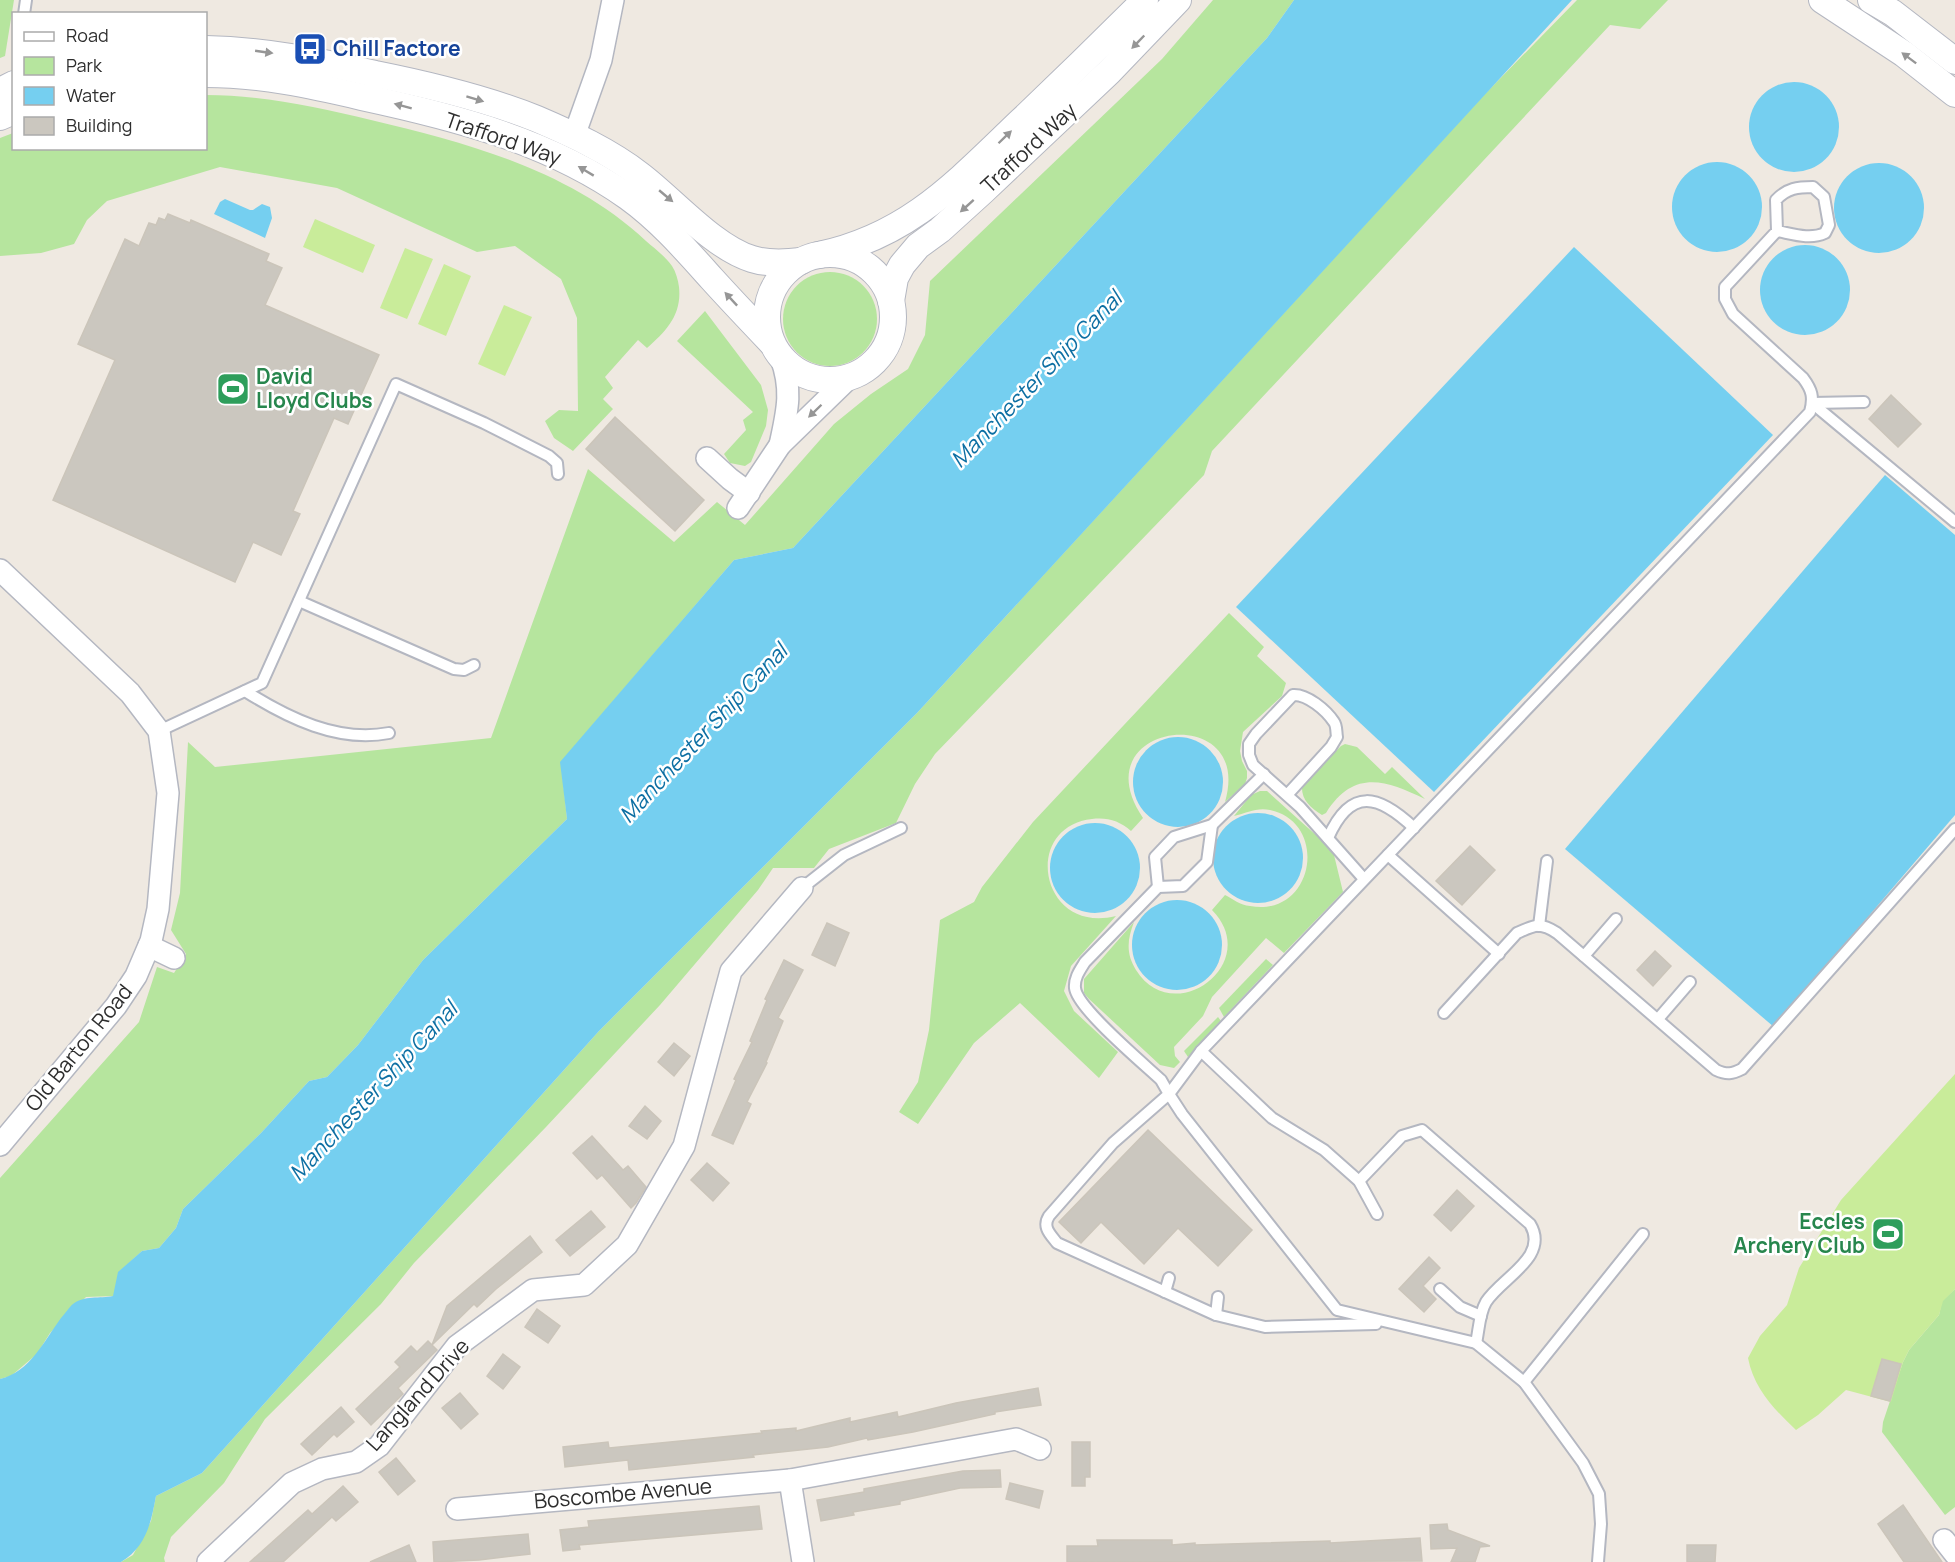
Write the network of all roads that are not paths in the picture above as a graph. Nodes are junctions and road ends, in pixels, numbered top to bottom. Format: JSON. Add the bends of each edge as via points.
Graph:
{"nodes":[{"id":1,"x":613,"y":0,"type":"edge"},
{"id":2,"x":1145,"y":0,"type":"edge"},
{"id":3,"x":1178,"y":0,"type":"edge"},
{"id":4,"x":1822,"y":0,"type":"edge"},
{"id":5,"x":1871,"y":0,"type":"edge"},
{"id":6,"x":207,"y":49,"type":"edge"},
{"id":7,"x":1955,"y":61,"type":"edge"},
{"id":8,"x":207,"y":74,"type":"edge"},
{"id":9,"x":1955,"y":94,"type":"edge"},
{"id":10,"x":574,"y":136,"type":"junction"},
{"id":11,"x":1777,"y":231,"type":"junction"},
{"id":12,"x":810,"y":258,"type":"junction"},
{"id":13,"x":891,"y":301,"type":"junction"},
{"id":14,"x":776,"y":350,"type":"junction"},
{"id":15,"x":850,"y":377,"type":"junction"},
{"id":16,"x":1864,"y":402,"type":"dead end"},
{"id":17,"x":1812,"y":404,"type":"junction"},
{"id":18,"x":780,"y":445,"type":"junction"},
{"id":19,"x":708,"y":458,"type":"dead end"},
{"id":20,"x":558,"y":474,"type":"dead end"},
{"id":21,"x":1955,"y":522,"type":"edge"},
{"id":22,"x":0,"y":570,"type":"edge"},
{"id":23,"x":299,"y":601,"type":"junction"},
{"id":24,"x":474,"y":665,"type":"dead end"},
{"id":25,"x":245,"y":691,"type":"junction"},
{"id":26,"x":159,"y":731,"type":"junction"},
{"id":27,"x":389,"y":734,"type":"dead end"},
{"id":28,"x":1264,"y":774,"type":"junction"},
{"id":29,"x":1287,"y":795,"type":"junction"},
{"id":30,"x":1212,"y":825,"type":"junction"},
{"id":31,"x":901,"y":828,"type":"dead end"},
{"id":32,"x":1414,"y":828,"type":"junction"},
{"id":33,"x":1955,"y":829,"type":"edge"},
{"id":34,"x":1328,"y":838,"type":"junction"},
{"id":35,"x":1388,"y":855,"type":"junction"},
{"id":36,"x":1547,"y":861,"type":"dead end"},
{"id":37,"x":1364,"y":879,"type":"junction"},
{"id":38,"x":1158,"y":887,"type":"junction"},
{"id":39,"x":802,"y":888,"type":"joint"},
{"id":40,"x":1616,"y":919,"type":"dead end"},
{"id":41,"x":1539,"y":926,"type":"junction"},
{"id":42,"x":149,"y":946,"type":"junction"},
{"id":43,"x":1499,"y":954,"type":"junction"},
{"id":44,"x":1584,"y":956,"type":"junction"},
{"id":45,"x":174,"y":958,"type":"dead end"},
{"id":46,"x":1690,"y":982,"type":"dead end"},
{"id":47,"x":1444,"y":1013,"type":"dead end"},
{"id":48,"x":1658,"y":1019,"type":"junction"},
{"id":49,"x":1201,"y":1051,"type":"junction"},
{"id":50,"x":1169,"y":1094,"type":"junction"},
{"id":51,"x":0,"y":1145,"type":"edge"},
{"id":52,"x":1359,"y":1181,"type":"junction"},
{"id":53,"x":1377,"y":1214,"type":"dead end"},
{"id":54,"x":1643,"y":1234,"type":"dead end"},
{"id":55,"x":1169,"y":1278,"type":"dead end"},
{"id":56,"x":1440,"y":1289,"type":"dead end"},
{"id":57,"x":1165,"y":1292,"type":"junction"},
{"id":58,"x":1218,"y":1296,"type":"dead end"},
{"id":59,"x":1216,"y":1315,"type":"junction"},
{"id":60,"x":1481,"y":1316,"type":"junction"},
{"id":61,"x":1391,"y":1323,"type":"junction"},
{"id":62,"x":1476,"y":1343,"type":"junction"},
{"id":63,"x":1524,"y":1382,"type":"junction"},
{"id":64,"x":1040,"y":1449,"type":"dead end"},
{"id":65,"x":790,"y":1480,"type":"junction"},
{"id":66,"x":457,"y":1509,"type":"dead end"},
{"id":67,"x":208,"y":1562,"type":"edge"},
{"id":68,"x":803,"y":1562,"type":"edge"},
{"id":69,"x":1598,"y":1562,"type":"edge"}],
"edges":[{"from":1,"to":10,"type":"street","via":[[601,60]]},
{"from":12,"to":2,"type":"street","name":"Trafford Way","one_way":true,"via":[[877,237],[936,200]]},
{"from":3,"to":13,"type":"street","name":"Trafford Way","one_way":true,"via":[[1109,72],[983,191],[918,246],[895,278]]},
{"from":9,"to":4,"type":"street","one_way":true,"via":[[1904,54]]},
{"from":5,"to":7,"type":"street"},
{"from":6,"to":10,"type":"street","name":"Trafford Way","one_way":true,"via":[[242,49],[302,58],[433,86],[536,119]]},
{"from":14,"to":8,"type":"street","name":"Trafford Way","one_way":true,"via":[[677,239],[628,198],[580,166],[477,126],[395,104],[274,79]]},
{"from":10,"to":12,"type":"street","name":"Trafford Way","one_way":true,"via":[[639,174],[721,243],[751,259],[776,264]]},
{"from":11,"to":11,"type":"lane","via":[[1776,200],[1783,192],[1813,187],[1824,197],[1829,225],[1825,233],[1803,236]]},
{"from":11,"to":17,"type":"lane","via":[[1725,287],[1725,299],[1733,314],[1803,378],[1812,390]]},
{"from":12,"to":13,"type":"street","via":[[838,255],[856,260],[884,284]]},
{"from":12,"to":14,"type":"street","via":[[786,272],[774,286],[767,304],[766,323]]},
{"from":13,"to":15,"type":"street","via":[[890,338],[881,355]]},
{"from":14,"to":15,"type":"street","via":[[795,371],[813,378],[832,381]]},
{"from":14,"to":18,"type":"street","via":[[789,386]]},
{"from":15,"to":18,"type":"street","one_way":true},
{"from":16,"to":17,"type":"lane"},
{"from":17,"to":21,"type":"lane"},
{"from":17,"to":32,"type":"lane","via":[[1810,412]]},
{"from":18,"to":19,"type":"street","via":[[743,500]]},
{"from":20,"to":23,"type":"lane","via":[[557,463],[549,456],[396,384]]},
{"from":22,"to":26,"type":"street","via":[[129,693]]},
{"from":23,"to":24,"type":"lane","via":[[454,669]]},
{"from":23,"to":25,"type":"lane","via":[[262,683]]},
{"from":25,"to":26,"type":"lane"},
{"from":25,"to":27,"type":"lane","via":[[274,710],[340,734]]},
{"from":26,"to":42,"type":"street","name":"Old Barton Road","via":[[168,793],[158,909]]},
{"from":28,"to":29,"type":"lane"},
{"from":28,"to":29,"type":"lane","via":[[1253,765],[1249,744],[1293,695],[1308,697],[1334,722],[1337,737]]},
{"from":28,"to":30,"type":"lane"},
{"from":29,"to":34,"type":"lane"},
{"from":30,"to":38,"type":"lane","via":[[1207,862],[1183,886]]},
{"from":30,"to":38,"type":"lane","via":[[1174,837],[1155,857]]},
{"from":31,"to":39,"type":"lane","via":[[844,855]]},
{"from":32,"to":34,"type":"lane","via":[[1397,812],[1379,802],[1366,801],[1341,814]]},
{"from":32,"to":35,"type":"lane"},
{"from":33,"to":48,"type":"lane","via":[[1742,1069],[1726,1075],[1716,1071]]},
{"from":34,"to":37,"type":"lane"},
{"from":35,"to":37,"type":"lane"},
{"from":35,"to":43,"type":"lane"},
{"from":36,"to":41,"type":"lane"},
{"from":37,"to":49,"type":"lane"},
{"from":38,"to":50,"type":"lane","via":[[1085,962],[1074,987],[1082,1005],[1161,1080]]},
{"from":39,"to":67,"type":"street","name":"Langland Drive","via":[[731,971],[684,1146],[627,1245],[584,1285],[533,1290],[457,1346],[379,1446],[356,1462],[322,1469],[292,1484]]},
{"from":40,"to":44,"type":"lane"},
{"from":41,"to":43,"type":"lane","via":[[1517,933]]},
{"from":41,"to":44,"type":"lane","via":[[1545,925]]},
{"from":42,"to":45,"type":"street"},
{"from":42,"to":51,"type":"street","name":"Old Barton Road","via":[[136,976],[116,1006],[71,1053]]},
{"from":43,"to":47,"type":"lane"},
{"from":44,"to":48,"type":"lane"},
{"from":46,"to":48,"type":"lane"},
{"from":49,"to":50,"type":"lane"},
{"from":49,"to":52,"type":"lane","via":[[1272,1118],[1324,1150]]},
{"from":50,"to":57,"type":"lane","via":[[1113,1143],[1046,1221],[1046,1228],[1057,1243]]},
{"from":50,"to":61,"type":"lane","via":[[1337,1310]]},
{"from":52,"to":53,"type":"lane"},
{"from":52,"to":60,"type":"lane","via":[[1402,1136],[1422,1130],[1530,1224],[1536,1234],[1535,1246],[1526,1261],[1487,1301]]},
{"from":54,"to":63,"type":"lane"},
{"from":55,"to":57,"type":"lane"},
{"from":56,"to":60,"type":"lane","via":[[1460,1307]]},
{"from":57,"to":59,"type":"lane"},
{"from":58,"to":59,"type":"lane"},
{"from":59,"to":61,"type":"lane","via":[[1265,1327]]},
{"from":60,"to":62,"type":"lane"},
{"from":61,"to":62,"type":"lane"},
{"from":62,"to":63,"type":"lane"},
{"from":63,"to":69,"type":"lane","via":[[1583,1463],[1599,1494]]},
{"from":64,"to":65,"type":"street","name":"Boscombe Avenue","via":[[1016,1438]]},
{"from":65,"to":66,"type":"street","name":"Boscombe Avenue"},
{"from":65,"to":68,"type":"street"}]}
